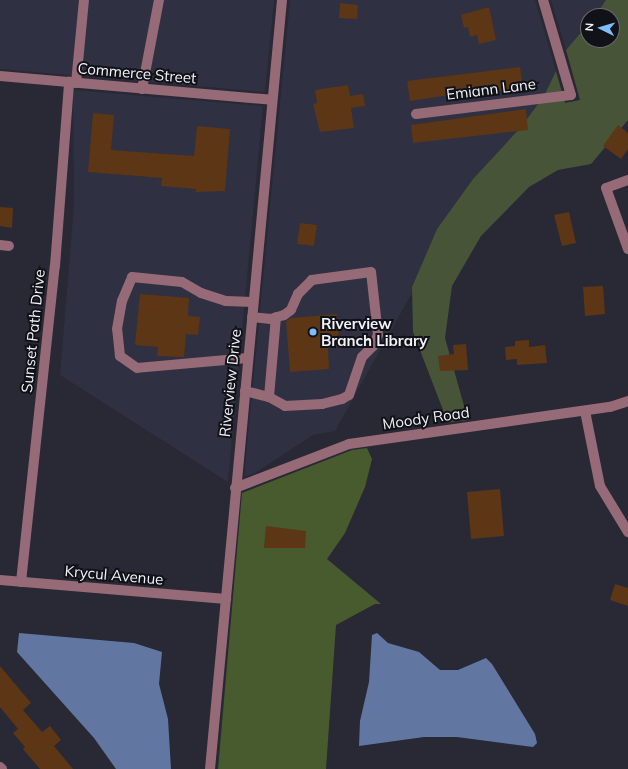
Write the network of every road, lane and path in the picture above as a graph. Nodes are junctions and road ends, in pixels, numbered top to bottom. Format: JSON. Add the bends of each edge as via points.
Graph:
{"nodes":[{"id":1,"x":84,"y":0,"type":"edge"},
{"id":2,"x":160,"y":0,"type":"edge"},
{"id":3,"x":282,"y":0,"type":"edge"},
{"id":4,"x":543,"y":0,"type":"edge"},
{"id":5,"x":0,"y":76,"type":"edge"},
{"id":6,"x":72,"y":83,"type":"junction"},
{"id":7,"x":142,"y":89,"type":"junction"},
{"id":8,"x":272,"y":100,"type":"junction"},
{"id":9,"x":416,"y":114,"type":"dead end"},
{"id":10,"x":628,"y":180,"type":"edge"},
{"id":11,"x":628,"y":249,"type":"edge"},
{"id":12,"x":253,"y":302,"type":"junction"},
{"id":13,"x":252,"y":317,"type":"junction"},
{"id":14,"x":276,"y":317,"type":"junction"},
{"id":15,"x":248,"y":358,"type":"junction"},
{"id":16,"x":245,"y":391,"type":"junction"},
{"id":17,"x":270,"y":397,"type":"junction"},
{"id":18,"x":628,"y":401,"type":"edge"},
{"id":19,"x":585,"y":411,"type":"junction"},
{"id":20,"x":235,"y":488,"type":"junction"},
{"id":21,"x":628,"y":532,"type":"edge"},
{"id":22,"x":0,"y":580,"type":"edge"},
{"id":23,"x":21,"y":582,"type":"junction"},
{"id":24,"x":226,"y":599,"type":"junction"},
{"id":25,"x":0,"y":766,"type":"edge"},
{"id":26,"x":2,"y":769,"type":"edge"},
{"id":27,"x":210,"y":769,"type":"edge"}],
"edges":[{"from":1,"to":6,"type":"street","name":"Sunset Path Drive"},
{"from":2,"to":7,"type":"street"},
{"from":3,"to":8,"type":"street","name":"Riverview Drive"},
{"from":4,"to":9,"type":"street","name":"Emiann Lane","via":[[571,95]]},
{"from":5,"to":6,"type":"street","name":"Commerce Street"},
{"from":6,"to":7,"type":"street","name":"Commerce Street"},
{"from":6,"to":23,"type":"street","name":"Sunset Path Drive"},
{"from":7,"to":8,"type":"street","name":"Commerce Street"},
{"from":8,"to":12,"type":"street","name":"Riverview Drive"},
{"from":10,"to":11,"type":"street","via":[[606,188]]},
{"from":12,"to":13,"type":"street","name":"Riverview Drive"},
{"from":12,"to":15,"type":"street","via":[[226,301],[201,294],[182,282],[132,277],[122,301],[117,329],[120,356],[137,368]]},
{"from":13,"to":14,"type":"street"},
{"from":13,"to":15,"type":"street","name":"Riverview Drive"},
{"from":14,"to":17,"type":"street"},
{"from":14,"to":17,"type":"street","via":[[291,310],[298,294],[312,280],[371,272],[378,335],[373,346],[362,357],[349,395],[334,401],[298,406],[285,406]]},
{"from":15,"to":16,"type":"street","name":"Riverview Drive"},
{"from":16,"to":17,"type":"street"},
{"from":16,"to":20,"type":"street","name":"Riverview Drive"},
{"from":18,"to":19,"type":"street","name":"Moody Road"},
{"from":19,"to":20,"type":"street","name":"Moody Road","via":[[350,444]]},
{"from":19,"to":21,"type":"street","via":[[600,486]]},
{"from":20,"to":24,"type":"street","name":"Riverview Drive"},
{"from":22,"to":23,"type":"street","name":"Krycul Avenue"},
{"from":23,"to":24,"type":"street","name":"Krycul Avenue"},
{"from":24,"to":27,"type":"street","name":"Riverview Drive"},
{"from":25,"to":26,"type":"street"}]}
